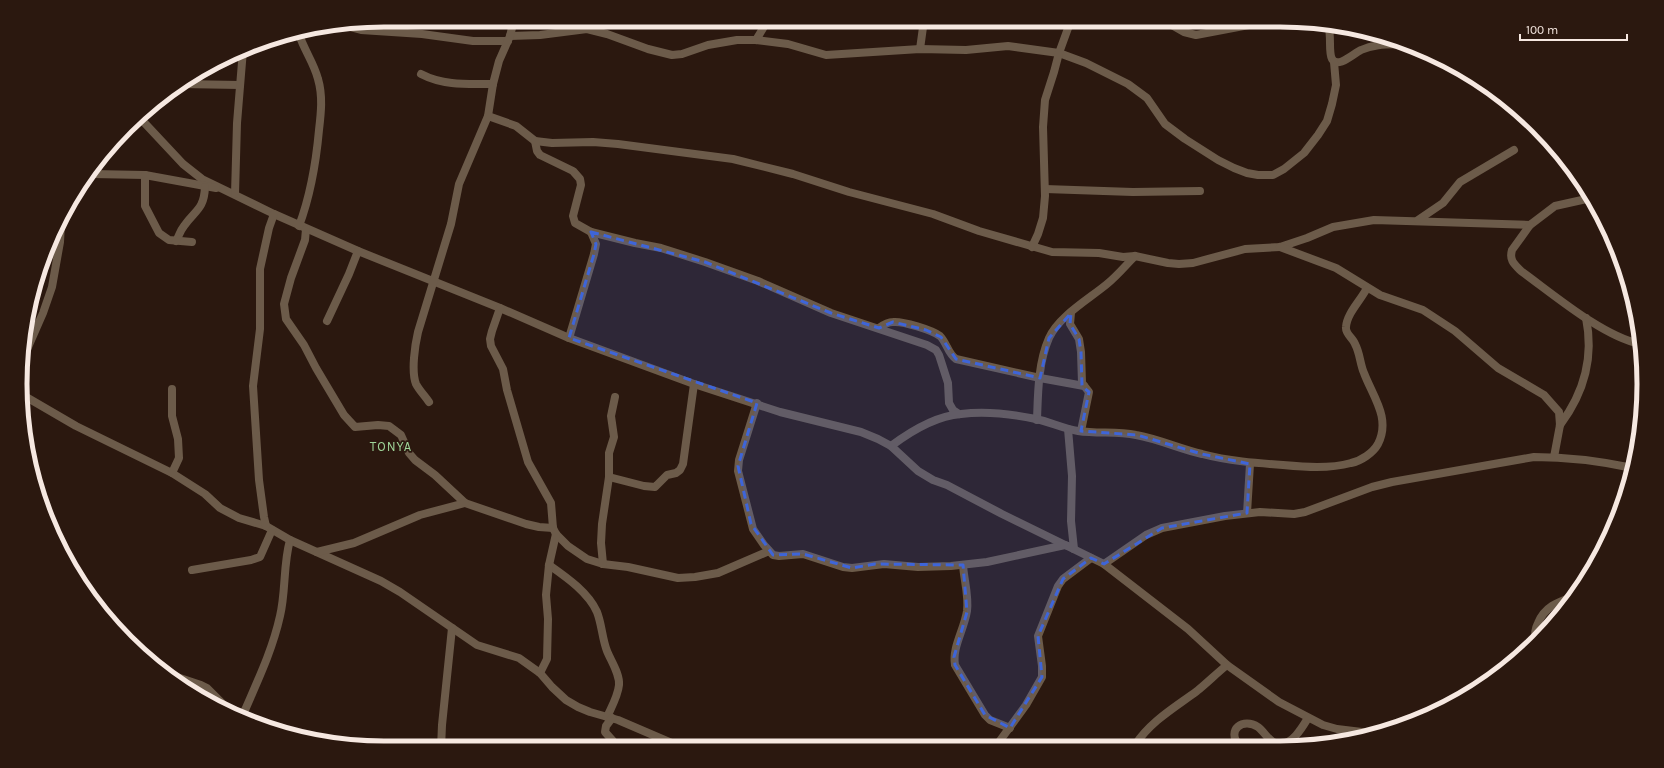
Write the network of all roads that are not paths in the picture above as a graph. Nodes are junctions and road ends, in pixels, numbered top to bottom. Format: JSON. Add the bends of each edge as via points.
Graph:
{"nodes":[{"id":1,"x":512,"y":27,"type":"edge"},
{"id":2,"x":597,"y":27,"type":"edge"},
{"id":3,"x":764,"y":27,"type":"edge"},
{"id":4,"x":923,"y":27,"type":"edge"},
{"id":5,"x":1068,"y":27,"type":"edge"},
{"id":6,"x":1175,"y":27,"type":"edge"},
{"id":7,"x":1241,"y":27,"type":"edge"},
{"id":8,"x":356,"y":28,"type":"edge"},
{"id":9,"x":1329,"y":30,"type":"edge"},
{"id":10,"x":596,"y":31,"type":"junction"},
{"id":11,"x":300,"y":37,"type":"edge"},
{"id":12,"x":509,"y":39,"type":"junction"},
{"id":13,"x":756,"y":40,"type":"junction"},
{"id":14,"x":1388,"y":44,"type":"edge"},
{"id":15,"x":920,"y":49,"type":"junction"},
{"id":16,"x":1059,"y":53,"type":"junction"},
{"id":17,"x":242,"y":56,"type":"edge"},
{"id":18,"x":1334,"y":62,"type":"junction"},
{"id":19,"x":421,"y":74,"type":"dead end"},
{"id":20,"x":190,"y":84,"type":"edge"},
{"id":21,"x":493,"y":84,"type":"junction"},
{"id":22,"x":240,"y":85,"type":"junction"},
{"id":23,"x":488,"y":116,"type":"junction"},
{"id":24,"x":143,"y":121,"type":"edge"},
{"id":25,"x":535,"y":141,"type":"junction"},
{"id":26,"x":1514,"y":150,"type":"dead end"},
{"id":27,"x":96,"y":174,"type":"edge"},
{"id":28,"x":145,"y":176,"type":"junction"},
{"id":29,"x":205,"y":187,"type":"junction"},
{"id":30,"x":221,"y":188,"type":"junction"},
{"id":31,"x":1044,"y":189,"type":"junction"},
{"id":32,"x":1200,"y":191,"type":"dead end"},
{"id":33,"x":235,"y":194,"type":"junction"},
{"id":34,"x":1585,"y":199,"type":"edge"},
{"id":35,"x":274,"y":214,"type":"junction"},
{"id":36,"x":1418,"y":220,"type":"junction"},
{"id":37,"x":1530,"y":225,"type":"junction"},
{"id":38,"x":303,"y":227,"type":"junction"},
{"id":39,"x":591,"y":232,"type":"junction"},
{"id":40,"x":60,"y":234,"type":"edge"},
{"id":41,"x":176,"y":240,"type":"junction"},
{"id":42,"x":192,"y":242,"type":"dead end"},
{"id":43,"x":1032,"y":247,"type":"junction"},
{"id":44,"x":1280,"y":247,"type":"junction"},
{"id":45,"x":358,"y":251,"type":"junction"},
{"id":46,"x":1136,"y":256,"type":"junction"},
{"id":47,"x":434,"y":281,"type":"junction"},
{"id":48,"x":1367,"y":288,"type":"junction"},
{"id":49,"x":500,"y":308,"type":"junction"},
{"id":50,"x":1071,"y":313,"type":"junction"},
{"id":51,"x":1586,"y":318,"type":"junction"},
{"id":52,"x":327,"y":321,"type":"dead end"},
{"id":53,"x":879,"y":328,"type":"junction"},
{"id":54,"x":569,"y":338,"type":"junction"},
{"id":55,"x":1634,"y":343,"type":"edge"},
{"id":56,"x":29,"y":344,"type":"edge"},
{"id":57,"x":1040,"y":378,"type":"junction"},
{"id":58,"x":694,"y":384,"type":"junction"},
{"id":59,"x":1084,"y":386,"type":"junction"},
{"id":60,"x":172,"y":389,"type":"dead end"},
{"id":61,"x":615,"y":397,"type":"dead end"},
{"id":62,"x":28,"y":398,"type":"edge"},
{"id":63,"x":429,"y":402,"type":"dead end"},
{"id":64,"x":757,"y":403,"type":"junction"},
{"id":65,"x":959,"y":414,"type":"junction"},
{"id":66,"x":1038,"y":420,"type":"junction"},
{"id":67,"x":1560,"y":425,"type":"junction"},
{"id":68,"x":1068,"y":429,"type":"junction"},
{"id":69,"x":1081,"y":431,"type":"junction"},
{"id":70,"x":890,"y":446,"type":"junction"},
{"id":71,"x":1554,"y":457,"type":"junction"},
{"id":72,"x":1250,"y":464,"type":"junction"},
{"id":73,"x":1627,"y":467,"type":"edge"},
{"id":74,"x":172,"y":473,"type":"junction"},
{"id":75,"x":609,"y":477,"type":"junction"},
{"id":76,"x":465,"y":503,"type":"junction"},
{"id":77,"x":1247,"y":513,"type":"junction"},
{"id":78,"x":269,"y":528,"type":"junction"},
{"id":79,"x":555,"y":531,"type":"junction"},
{"id":80,"x":290,"y":540,"type":"junction"},
{"id":81,"x":1071,"y":547,"type":"junction"},
{"id":82,"x":769,"y":551,"type":"junction"},
{"id":83,"x":317,"y":552,"type":"junction"},
{"id":84,"x":1091,"y":558,"type":"junction"},
{"id":85,"x":603,"y":564,"type":"junction"},
{"id":86,"x":1104,"y":564,"type":"junction"},
{"id":87,"x":549,"y":565,"type":"junction"},
{"id":88,"x":963,"y":565,"type":"junction"},
{"id":89,"x":192,"y":570,"type":"dead end"},
{"id":90,"x":1563,"y":601,"type":"edge"},
{"id":91,"x":452,"y":628,"type":"junction"},
{"id":92,"x":1535,"y":633,"type":"edge"},
{"id":93,"x":1227,"y":664,"type":"junction"},
{"id":94,"x":540,"y":674,"type":"junction"},
{"id":95,"x":184,"y":679,"type":"edge"},
{"id":96,"x":221,"y":701,"type":"edge"},
{"id":97,"x":244,"y":713,"type":"edge"},
{"id":98,"x":609,"y":718,"type":"junction"},
{"id":99,"x":1308,"y":718,"type":"junction"},
{"id":100,"x":1010,"y":728,"type":"junction"},
{"id":101,"x":1358,"y":732,"type":"edge"},
{"id":102,"x":441,"y":741,"type":"edge"},
{"id":103,"x":613,"y":741,"type":"edge"},
{"id":104,"x":666,"y":741,"type":"edge"},
{"id":105,"x":1000,"y":741,"type":"edge"},
{"id":106,"x":1138,"y":741,"type":"edge"},
{"id":107,"x":1235,"y":741,"type":"edge"},
{"id":108,"x":1272,"y":741,"type":"edge"},
{"id":109,"x":1288,"y":741,"type":"edge"}],
"edges":[{"from":1,"to":12,"type":"street"},
{"from":2,"to":10,"type":"street"},
{"from":3,"to":13,"type":"street"},
{"from":4,"to":15,"type":"street"},
{"from":5,"to":16,"type":"street"},
{"from":6,"to":7,"type":"street","via":[[1196,36]]},
{"from":8,"to":12,"type":"street","via":[[473,41]]},
{"from":9,"to":18,"type":"street","via":[[1330,53]]},
{"from":10,"to":12,"type":"street","via":[[571,30]]},
{"from":10,"to":13,"type":"street","via":[[672,55],[722,42]]},
{"from":11,"to":38,"type":"street","via":[[317,74],[321,96],[319,136]]},
{"from":12,"to":21,"type":"street"},
{"from":13,"to":15,"type":"street","via":[[794,45],[826,55]]},
{"from":14,"to":18,"type":"street","via":[[1360,50],[1344,61]]},
{"from":15,"to":16,"type":"street","via":[[966,50],[1008,46]]},
{"from":16,"to":18,"type":"street","via":[[1128,84],[1147,98],[1165,124],[1185,139],[1234,168],[1258,175],[1273,175],[1284,169],[1304,153],[1318,135],[1327,121],[1332,104],[1336,85]]},
{"from":16,"to":31,"type":"street","via":[[1045,100]]},
{"from":17,"to":22,"type":"street"},
{"from":19,"to":21,"type":"street","via":[[434,81],[447,83]]},
{"from":20,"to":22,"type":"street"},
{"from":21,"to":23,"type":"street"},
{"from":22,"to":33,"type":"street"},
{"from":23,"to":25,"type":"street","via":[[516,126]]},
{"from":23,"to":47,"type":"street","via":[[459,184],[451,224]]},
{"from":24,"to":30,"type":"street","via":[[183,164],[202,179]]},
{"from":25,"to":39,"type":"street","via":[[540,154],[573,171],[580,178],[581,185],[573,216],[575,223]]},
{"from":25,"to":43,"type":"street","via":[[612,143],[729,158],[934,214]]},
{"from":26,"to":36,"type":"street","via":[[1460,182],[1443,203]]},
{"from":27,"to":28,"type":"street"},
{"from":28,"to":29,"type":"street"},
{"from":28,"to":41,"type":"street","via":[[145,206],[159,233],[164,238]]},
{"from":29,"to":30,"type":"street"},
{"from":29,"to":41,"type":"street","via":[[203,203],[189,218]]},
{"from":30,"to":33,"type":"street"},
{"from":31,"to":32,"type":"street"},
{"from":31,"to":43,"type":"street","via":[[1043,218]]},
{"from":33,"to":35,"type":"street"},
{"from":34,"to":37,"type":"street","via":[[1555,206]]},
{"from":35,"to":38,"type":"street"},
{"from":35,"to":78,"type":"street","via":[[260,269],[260,329],[253,386],[259,480],[264,517]]},
{"from":36,"to":37,"type":"street"},
{"from":36,"to":44,"type":"street","via":[[1350,223]]},
{"from":37,"to":51,"type":"street","via":[[1515,244],[1511,260],[1520,271]]},
{"from":38,"to":45,"type":"street"},
{"from":38,"to":76,"type":"street","via":[[305,240],[284,304],[286,319],[352,425],[389,426],[401,435],[415,460]]},
{"from":39,"to":53,"type":"street","via":[[661,248],[706,262],[758,281],[831,313]]},
{"from":39,"to":54,"type":"street","via":[[596,244],[594,254]]},
{"from":40,"to":56,"type":"street","via":[[52,288]]},
{"from":41,"to":42,"type":"street"},
{"from":43,"to":46,"type":"street","via":[[1052,252]]},
{"from":44,"to":46,"type":"street","via":[[1245,249],[1179,264]]},
{"from":44,"to":48,"type":"street","via":[[1336,268]]},
{"from":45,"to":47,"type":"street"},
{"from":45,"to":52,"type":"street"},
{"from":46,"to":50,"type":"street"},
{"from":47,"to":49,"type":"street"},
{"from":47,"to":63,"type":"street","via":[[418,332],[415,363],[417,385]]},
{"from":48,"to":67,"type":"street","via":[[1423,310],[1455,331],[1498,368],[1544,396],[1559,412]]},
{"from":48,"to":72,"type":"street","via":[[1349,317],[1346,331],[1355,342],[1363,372],[1381,408],[1382,432],[1378,444],[1361,460],[1335,466]]},
{"from":49,"to":54,"type":"street"},
{"from":49,"to":79,"type":"street","via":[[490,339],[491,346],[503,369],[528,462],[551,503]]},
{"from":50,"to":57,"type":"street","via":[[1056,327],[1049,338]]},
{"from":50,"to":59,"type":"street","via":[[1070,324],[1079,339]]},
{"from":51,"to":55,"type":"street","via":[[1614,335]]},
{"from":51,"to":67,"type":"street","via":[[1590,340],[1586,376],[1570,412]]},
{"from":53,"to":57,"type":"street","via":[[893,322],[914,326],[941,337],[956,359]]},
{"from":53,"to":65,"type":"street","via":[[936,350],[945,372],[949,403]]},
{"from":54,"to":58,"type":"street"},
{"from":57,"to":59,"type":"street"},
{"from":57,"to":66,"type":"street"},
{"from":58,"to":64,"type":"street"},
{"from":58,"to":75,"type":"street","via":[[685,458],[680,470],[667,475],[655,487]]},
{"from":59,"to":69,"type":"street","via":[[1089,392]]},
{"from":60,"to":74,"type":"street","via":[[172,416],[178,439],[179,458]]},
{"from":61,"to":75,"type":"street"},
{"from":62,"to":74,"type":"street","via":[[76,426]]},
{"from":64,"to":70,"type":"street","via":[[780,412],[861,432]]},
{"from":64,"to":82,"type":"street","via":[[738,471],[751,524]]},
{"from":65,"to":66,"type":"street","via":[[983,413]]},
{"from":65,"to":70,"type":"street","via":[[928,423]]},
{"from":66,"to":68,"type":"street"},
{"from":67,"to":71,"type":"street"},
{"from":68,"to":69,"type":"street"},
{"from":68,"to":81,"type":"street","via":[[1072,476]]},
{"from":69,"to":72,"type":"street","via":[[1137,435],[1202,454]]},
{"from":70,"to":81,"type":"street","via":[[918,471],[933,480]]},
{"from":71,"to":73,"type":"street"},
{"from":71,"to":77,"type":"street","via":[[1534,457],[1392,482],[1305,512]]},
{"from":72,"to":77,"type":"street"},
{"from":74,"to":78,"type":"street","via":[[205,494],[220,508],[239,518]]},
{"from":75,"to":85,"type":"street","via":[[602,529]]},
{"from":76,"to":79,"type":"street"},
{"from":76,"to":83,"type":"street","via":[[420,515],[354,543]]},
{"from":77,"to":86,"type":"street","via":[[1162,528],[1146,535]]},
{"from":78,"to":80,"type":"street"},
{"from":78,"to":89,"type":"street","via":[[260,556],[251,560]]},
{"from":79,"to":85,"type":"street","via":[[576,552]]},
{"from":79,"to":87,"type":"street"},
{"from":80,"to":83,"type":"street"},
{"from":80,"to":97,"type":"street","via":[[280,615],[274,638]]},
{"from":81,"to":84,"type":"street"},
{"from":81,"to":88,"type":"street","via":[[1065,545]]},
{"from":82,"to":85,"type":"street","via":[[718,573],[695,577],[678,578]]},
{"from":82,"to":88,"type":"street","via":[[779,556],[810,556],[852,568],[884,564],[918,567]]},
{"from":83,"to":91,"type":"street","via":[[381,581]]},
{"from":84,"to":86,"type":"street"},
{"from":84,"to":100,"type":"street","via":[[1063,579],[1055,592],[1038,636],[1042,677]]},
{"from":86,"to":93,"type":"street","via":[[1188,629]]},
{"from":87,"to":94,"type":"street","via":[[546,595],[547,659]]},
{"from":87,"to":98,"type":"street","via":[[578,587],[596,612],[619,685]]},
{"from":88,"to":100,"type":"street","via":[[967,612],[954,657],[955,665],[985,715],[990,720]]},
{"from":90,"to":92,"type":"street","via":[[1550,606],[1541,615]]},
{"from":91,"to":94,"type":"street","via":[[477,645],[519,658]]},
{"from":91,"to":102,"type":"street"},
{"from":93,"to":99,"type":"street","via":[[1279,702]]},
{"from":93,"to":106,"type":"street","via":[[1196,691],[1160,716]]},
{"from":94,"to":98,"type":"street","via":[[572,704]]},
{"from":95,"to":96,"type":"street","via":[[208,688]]},
{"from":98,"to":103,"type":"street","via":[[605,732]]},
{"from":98,"to":104,"type":"street"},
{"from":99,"to":101,"type":"street","via":[[1337,729]]},
{"from":99,"to":109,"type":"street","via":[[1296,735]]},
{"from":100,"to":105,"type":"street"},
{"from":107,"to":108,"type":"street","via":[[1234,732],[1237,727],[1250,723]]}]}
